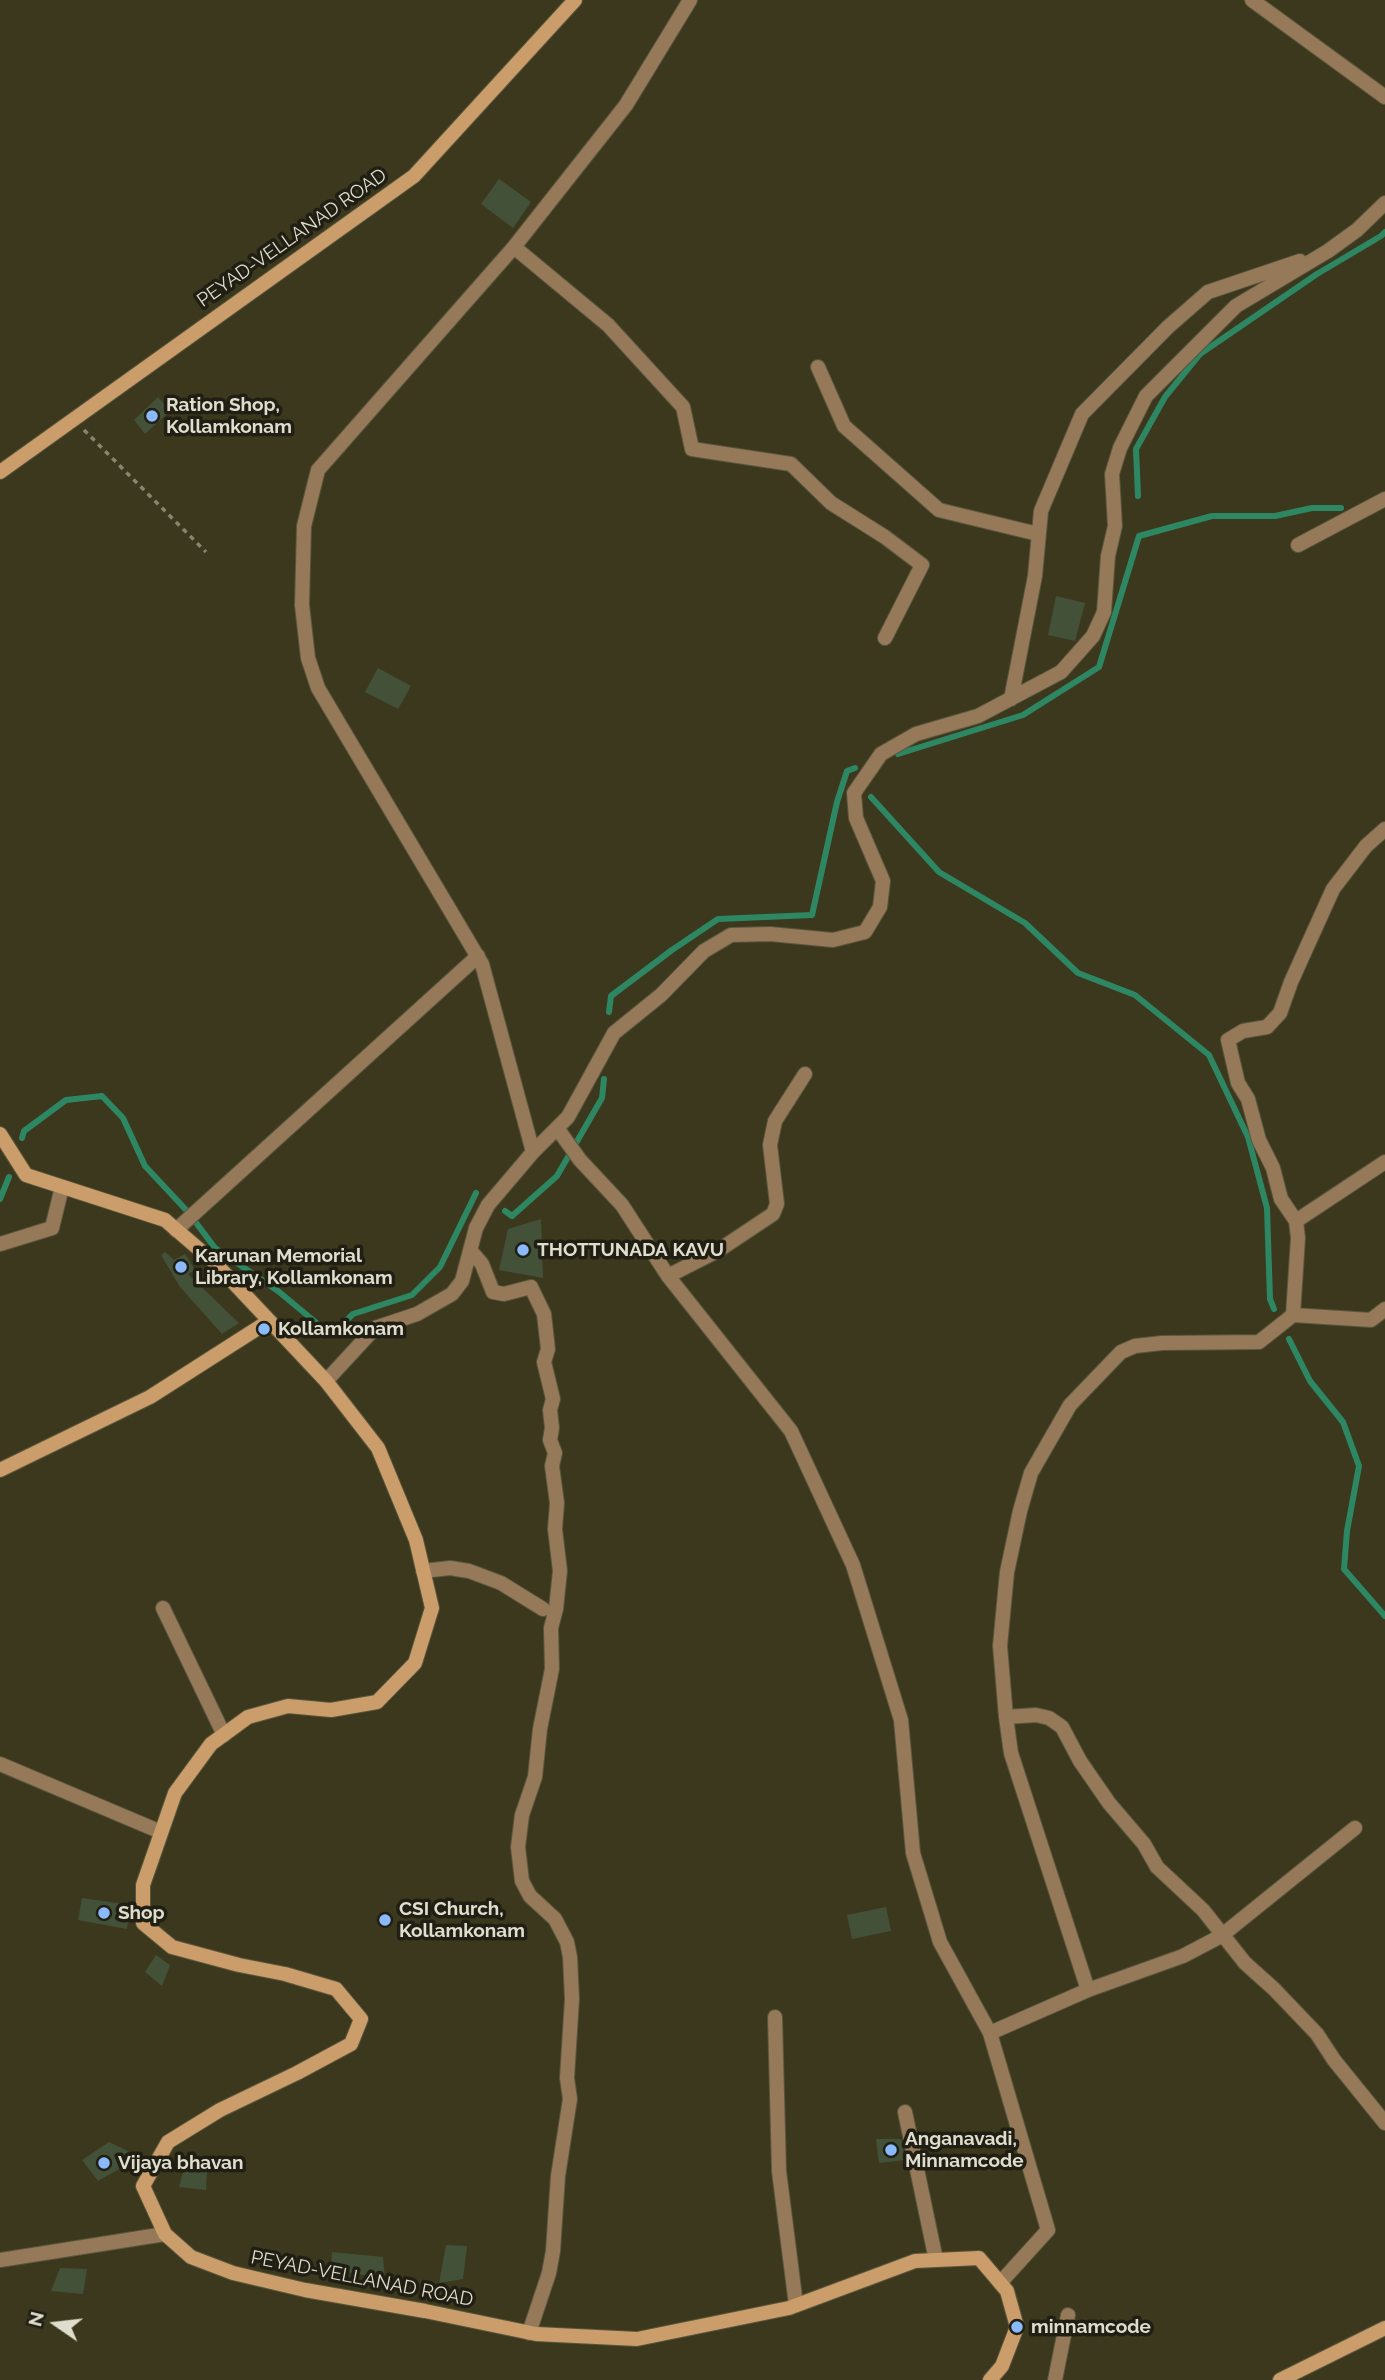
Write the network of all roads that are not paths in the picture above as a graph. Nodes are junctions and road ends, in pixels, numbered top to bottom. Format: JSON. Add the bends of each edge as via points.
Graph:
{"nodes":[{"id":1,"x":575,"y":0,"type":"edge"},
{"id":2,"x":690,"y":0,"type":"edge"},
{"id":3,"x":1252,"y":0,"type":"edge"},
{"id":4,"x":1385,"y":97,"type":"edge"},
{"id":5,"x":1385,"y":203,"type":"edge"},
{"id":6,"x":514,"y":247,"type":"junction"},
{"id":7,"x":1328,"y":251,"type":"junction"},
{"id":8,"x":818,"y":367,"type":"dead end"},
{"id":9,"x":0,"y":472,"type":"edge"},
{"id":10,"x":1385,"y":499,"type":"edge"},
{"id":11,"x":1038,"y":534,"type":"junction"},
{"id":12,"x":1298,"y":545,"type":"dead end"},
{"id":13,"x":885,"y":638,"type":"dead end"},
{"id":14,"x":1011,"y":699,"type":"junction"},
{"id":15,"x":1385,"y":829,"type":"edge"},
{"id":16,"x":478,"y":956,"type":"junction"},
{"id":17,"x":805,"y":1074,"type":"dead end"},
{"id":18,"x":561,"y":1133,"type":"junction"},
{"id":19,"x":0,"y":1134,"type":"edge"},
{"id":20,"x":533,"y":1152,"type":"junction"},
{"id":21,"x":1385,"y":1162,"type":"edge"},
{"id":22,"x":62,"y":1187,"type":"junction"},
{"id":23,"x":1296,"y":1221,"type":"junction"},
{"id":24,"x":179,"y":1227,"type":"junction"},
{"id":25,"x":0,"y":1244,"type":"edge"},
{"id":26,"x":470,"y":1250,"type":"junction"},
{"id":27,"x":668,"y":1276,"type":"junction"},
{"id":28,"x":1385,"y":1309,"type":"edge"},
{"id":29,"x":1293,"y":1315,"type":"junction"},
{"id":30,"x":269,"y":1321,"type":"junction"},
{"id":31,"x":326,"y":1381,"type":"junction"},
{"id":32,"x":0,"y":1470,"type":"edge"},
{"id":33,"x":423,"y":1571,"type":"junction"},
{"id":34,"x":163,"y":1608,"type":"dead end"},
{"id":35,"x":543,"y":1609,"type":"dead end"},
{"id":36,"x":1006,"y":1717,"type":"junction"},
{"id":37,"x":224,"y":1735,"type":"junction"},
{"id":38,"x":0,"y":1764,"type":"edge"},
{"id":39,"x":1355,"y":1828,"type":"dead end"},
{"id":40,"x":161,"y":1832,"type":"junction"},
{"id":41,"x":1221,"y":1936,"type":"junction"},
{"id":42,"x":1088,"y":1990,"type":"junction"},
{"id":43,"x":775,"y":2017,"type":"dead end"},
{"id":44,"x":990,"y":2033,"type":"junction"},
{"id":45,"x":905,"y":2112,"type":"dead end"},
{"id":46,"x":1385,"y":2123,"type":"edge"},
{"id":47,"x":165,"y":2234,"type":"junction"},
{"id":48,"x":0,"y":2260,"type":"edge"},
{"id":49,"x":936,"y":2260,"type":"junction"},
{"id":50,"x":1000,"y":2283,"type":"junction"},
{"id":51,"x":796,"y":2305,"type":"junction"},
{"id":52,"x":1068,"y":2315,"type":"dead end"},
{"id":53,"x":1385,"y":2328,"type":"edge"},
{"id":54,"x":529,"y":2333,"type":"junction"},
{"id":55,"x":990,"y":2380,"type":"edge"},
{"id":56,"x":1055,"y":2380,"type":"edge"},
{"id":57,"x":1280,"y":2380,"type":"edge"}],
"edges":[{"from":1,"to":9,"type":"main road","name":"PEYAD-VELLANAD ROAD","via":[[414,176]]},
{"from":2,"to":6,"type":"street","via":[[626,105]]},
{"from":3,"to":4,"type":"street"},
{"from":5,"to":7,"type":"street"},
{"from":6,"to":13,"type":"street","via":[[608,325],[682,407],[692,449],[790,464],[831,503],[922,565]]},
{"from":6,"to":16,"type":"street","via":[[318,470],[304,526],[302,605],[308,657],[318,688]]},
{"from":7,"to":11,"type":"street","via":[[1208,292],[1168,327],[1082,414],[1041,511]]},
{"from":7,"to":14,"type":"street","via":[[1237,306],[1146,396],[1112,474],[1115,526],[1104,612],[1093,636],[1061,672]]},
{"from":8,"to":11,"type":"street","via":[[844,426],[939,510]]},
{"from":10,"to":12,"type":"street"},
{"from":11,"to":14,"type":"street","via":[[1035,576]]},
{"from":14,"to":18,"type":"street","via":[[978,716],[916,734],[881,754],[854,793],[856,818],[883,881],[880,907],[865,932],[833,940],[731,935],[704,951],[662,995],[614,1033]]},
{"from":15,"to":23,"type":"street","via":[[1334,888],[1280,1013],[1267,1027],[1243,1031],[1228,1040],[1238,1083],[1248,1099],[1281,1199]]},
{"from":16,"to":20,"type":"street"},
{"from":16,"to":24,"type":"street"},
{"from":17,"to":27,"type":"street","via":[[775,1121],[770,1145],[777,1204],[773,1214],[719,1250]]},
{"from":18,"to":20,"type":"street"},
{"from":18,"to":27,"type":"street","via":[[622,1205]]},
{"from":19,"to":22,"type":"main road","name":"PEYAD-VELLANAD ROAD","via":[[26,1175]]},
{"from":20,"to":26,"type":"street","via":[[488,1205],[475,1228]]},
{"from":21,"to":23,"type":"street"},
{"from":22,"to":24,"type":"main road","name":"PEYAD-VELLANAD ROAD"},
{"from":22,"to":25,"type":"street","via":[[52,1228]]},
{"from":23,"to":29,"type":"street"},
{"from":24,"to":30,"type":"main road","name":"PEYAD-VELLANAD ROAD"},
{"from":26,"to":31,"type":"street","via":[[462,1281],[452,1294],[417,1314],[375,1328]]},
{"from":26,"to":54,"type":"street","via":[[482,1264],[493,1292],[531,1287],[544,1314],[548,1349],[544,1362],[553,1399],[550,1440],[555,1453],[552,1465],[560,1571],[551,1628],[552,1669],[535,1777],[522,1815],[518,1847],[522,1881],[530,1896],[555,1919],[567,1942],[573,1986],[567,2078],[570,2099],[553,2251]]},
{"from":27,"to":44,"type":"street","via":[[791,1431],[853,1565],[901,1720],[913,1853],[940,1942]]},
{"from":28,"to":29,"type":"street","via":[[1371,1320]]},
{"from":29,"to":36,"type":"street","via":[[1259,1342],[1135,1346],[1121,1352],[1070,1405],[1031,1473],[1007,1572],[1000,1646]]},
{"from":30,"to":31,"type":"main road","name":"PEYAD-VELLANAD ROAD"},
{"from":30,"to":32,"type":"main road","via":[[150,1397]]},
{"from":31,"to":33,"type":"main road","name":"PEYAD-VELLANAD ROAD","via":[[378,1448],[416,1540]]},
{"from":33,"to":35,"type":"street","via":[[469,1571],[501,1583]]},
{"from":33,"to":37,"type":"main road","name":"PEYAD-VELLANAD ROAD","via":[[432,1608],[415,1663],[377,1702],[331,1710],[288,1706],[248,1717]]},
{"from":34,"to":37,"type":"street"},
{"from":36,"to":41,"type":"street","via":[[1049,1718],[1062,1727],[1080,1761],[1157,1867],[1203,1910]]},
{"from":36,"to":42,"type":"street","via":[[1011,1753]]},
{"from":37,"to":40,"type":"main road","name":"PEYAD-VELLANAD ROAD","via":[[211,1744],[175,1793]]},
{"from":38,"to":40,"type":"street"},
{"from":39,"to":41,"type":"street"},
{"from":40,"to":47,"type":"main road","name":"PEYAD-VELLANAD ROAD","via":[[143,1885],[143,1923],[172,1947],[336,1989],[361,2020],[351,2044],[220,2110],[168,2142],[143,2186]]},
{"from":41,"to":42,"type":"street","via":[[1183,1956]]},
{"from":41,"to":46,"type":"street","via":[[1317,2034]]},
{"from":42,"to":44,"type":"street"},
{"from":43,"to":51,"type":"street","via":[[779,2171]]},
{"from":44,"to":50,"type":"street","via":[[1048,2230]]},
{"from":45,"to":49,"type":"street"},
{"from":47,"to":48,"type":"street"},
{"from":47,"to":54,"type":"main road","name":"PEYAD-VELLANAD ROAD","via":[[191,2256],[233,2273]]},
{"from":49,"to":50,"type":"main road","name":"PEYAD-VELLANAD ROAD","via":[[979,2258]]},
{"from":49,"to":51,"type":"main road","name":"PEYAD-VELLANAD ROAD","via":[[915,2261]]},
{"from":50,"to":55,"type":"main road","name":"PEYAD-VELLANAD ROAD","via":[[1007,2291],[1017,2328],[1002,2366]]},
{"from":51,"to":54,"type":"main road","name":"PEYAD-VELLANAD ROAD","via":[[637,2339]]},
{"from":52,"to":56,"type":"street"},
{"from":53,"to":57,"type":"main road"}]}
